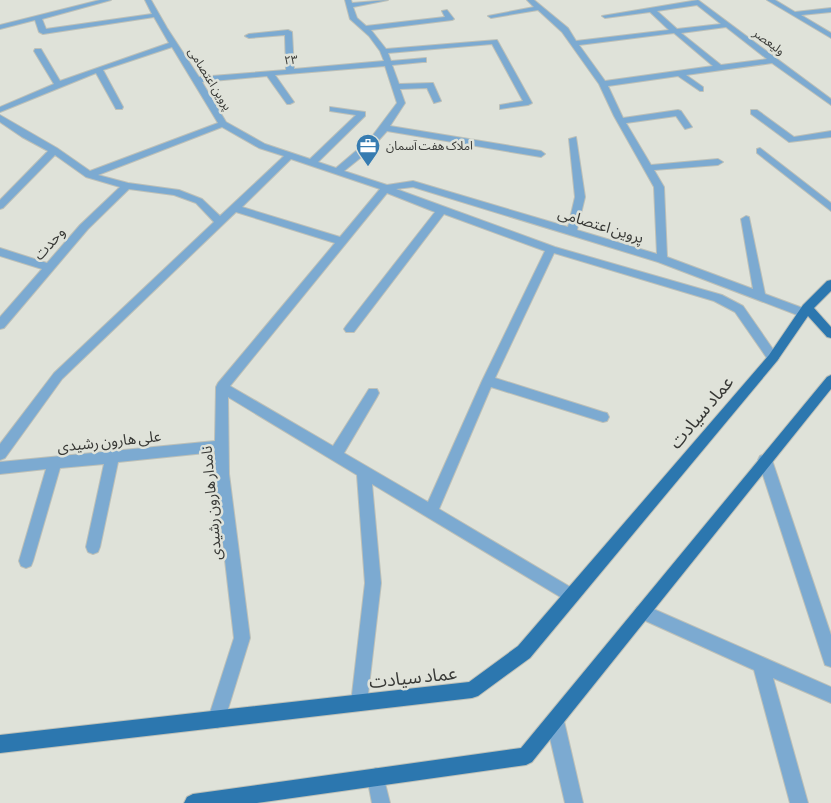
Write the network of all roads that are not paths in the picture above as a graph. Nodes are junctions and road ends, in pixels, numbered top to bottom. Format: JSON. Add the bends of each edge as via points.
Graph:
{"nodes":[{"id":1,"x":108,"y":0,"type":"edge"},
{"id":2,"x":148,"y":0,"type":"edge"},
{"id":3,"x":385,"y":0,"type":"edge"},
{"id":4,"x":530,"y":0,"type":"edge"},
{"id":5,"x":790,"y":0,"type":"edge"},
{"id":6,"x":772,"y":1,"type":"edge"},
{"id":7,"x":349,"y":2,"type":"edge"},
{"id":8,"x":696,"y":2,"type":"edge"},
{"id":9,"x":539,"y":8,"type":"junction"},
{"id":10,"x":652,"y":10,"type":"junction"},
{"id":11,"x":831,"y":10,"type":"edge"},
{"id":12,"x":445,"y":11,"type":"dead end"},
{"id":13,"x":795,"y":14,"type":"junction"},
{"id":14,"x":156,"y":16,"type":"junction"},
{"id":15,"x":491,"y":16,"type":"dead end"},
{"id":16,"x":605,"y":16,"type":"dead end"},
{"id":17,"x":38,"y":18,"type":"junction"},
{"id":18,"x":727,"y":25,"type":"junction"},
{"id":19,"x":0,"y":27,"type":"edge"},
{"id":20,"x":365,"y":28,"type":"junction"},
{"id":21,"x":675,"y":31,"type":"junction"},
{"id":22,"x":249,"y":36,"type":"dead end"},
{"id":23,"x":831,"y":36,"type":"edge"},
{"id":24,"x":574,"y":43,"type":"junction"},
{"id":25,"x":174,"y":44,"type":"junction"},
{"id":26,"x":38,"y":51,"type":"dead end"},
{"id":27,"x":384,"y":51,"type":"junction"},
{"id":28,"x":423,"y":60,"type":"dead end"},
{"id":29,"x":775,"y":60,"type":"junction"},
{"id":30,"x":388,"y":63,"type":"junction"},
{"id":31,"x":720,"y":68,"type":"junction"},
{"id":32,"x":98,"y":69,"type":"junction"},
{"id":33,"x":290,"y":71,"type":"junction"},
{"id":34,"x":270,"y":73,"type":"junction"},
{"id":35,"x":679,"y":73,"type":"junction"},
{"id":36,"x":197,"y":80,"type":"junction"},
{"id":37,"x":603,"y":84,"type":"junction"},
{"id":38,"x":59,"y":85,"type":"junction"},
{"id":39,"x":396,"y":87,"type":"junction"},
{"id":40,"x":700,"y":89,"type":"dead end"},
{"id":41,"x":831,"y":94,"type":"edge"},
{"id":42,"x":822,"y":95,"type":"junction"},
{"id":43,"x":437,"y":101,"type":"dead end"},
{"id":44,"x":290,"y":102,"type":"dead end"},
{"id":45,"x":831,"y":103,"type":"edge"},
{"id":46,"x":503,"y":106,"type":"dead end"},
{"id":47,"x":119,"y":107,"type":"dead end"},
{"id":48,"x":333,"y":109,"type":"dead end"},
{"id":49,"x":0,"y":110,"type":"edge"},
{"id":50,"x":754,"y":112,"type":"dead end"},
{"id":51,"x":0,"y":118,"type":"edge"},
{"id":52,"x":621,"y":121,"type":"junction"},
{"id":53,"x":222,"y":124,"type":"junction"},
{"id":54,"x":688,"y":127,"type":"dead end"},
{"id":55,"x":386,"y":128,"type":"junction"},
{"id":56,"x":831,"y":134,"type":"edge"},
{"id":57,"x":573,"y":139,"type":"dead end"},
{"id":58,"x":54,"y":150,"type":"junction"},
{"id":59,"x":760,"y":151,"type":"dead end"},
{"id":60,"x":541,"y":154,"type":"dead end"},
{"id":61,"x":289,"y":156,"type":"junction"},
{"id":62,"x":718,"y":162,"type":"dead end"},
{"id":63,"x":311,"y":163,"type":"junction"},
{"id":64,"x":648,"y":168,"type":"junction"},
{"id":65,"x":337,"y":172,"type":"junction"},
{"id":66,"x":89,"y":175,"type":"junction"},
{"id":67,"x":127,"y":186,"type":"junction"},
{"id":68,"x":386,"y":188,"type":"junction"},
{"id":69,"x":0,"y":206,"type":"edge"},
{"id":70,"x":235,"y":208,"type":"junction"},
{"id":71,"x":831,"y":208,"type":"edge"},
{"id":72,"x":441,"y":211,"type":"junction"},
{"id":73,"x":746,"y":219,"type":"dead end"},
{"id":74,"x":220,"y":222,"type":"junction"},
{"id":75,"x":572,"y":232,"type":"junction"},
{"id":76,"x":341,"y":241,"type":"junction"},
{"id":77,"x":551,"y":249,"type":"junction"},
{"id":78,"x":0,"y":252,"type":"edge"},
{"id":79,"x":662,"y":259,"type":"junction"},
{"id":80,"x":47,"y":268,"type":"junction"},
{"id":81,"x":831,"y":284,"type":"edge"},
{"id":82,"x":760,"y":296,"type":"junction"},
{"id":83,"x":805,"y":311,"type":"junction"},
{"id":84,"x":0,"y":325,"type":"edge"},
{"id":85,"x":350,"y":329,"type":"dead end"},
{"id":86,"x":831,"y":334,"type":"edge"},
{"id":87,"x":773,"y":358,"type":"junction"},
{"id":88,"x":831,"y":380,"type":"edge"},
{"id":89,"x":488,"y":381,"type":"junction"},
{"id":90,"x":222,"y":388,"type":"junction"},
{"id":91,"x":373,"y":393,"type":"dead end"},
{"id":92,"x":603,"y":417,"type":"dead end"},
{"id":93,"x":222,"y":446,"type":"junction"},
{"id":94,"x":0,"y":454,"type":"edge"},
{"id":95,"x":335,"y":455,"type":"junction"},
{"id":96,"x":112,"y":457,"type":"junction"},
{"id":97,"x":765,"y":460,"type":"junction"},
{"id":98,"x":55,"y":463,"type":"junction"},
{"id":99,"x":0,"y":468,"type":"edge"},
{"id":100,"x":364,"y":472,"type":"junction"},
{"id":101,"x":430,"y":512,"type":"junction"},
{"id":102,"x":93,"y":546,"type":"dead end"},
{"id":103,"x":26,"y":561,"type":"dead end"},
{"id":104,"x":572,"y":596,"type":"junction"},
{"id":105,"x":642,"y":612,"type":"junction"},
{"id":106,"x":831,"y":659,"type":"edge"},
{"id":107,"x":761,"y":664,"type":"junction"},
{"id":108,"x":831,"y":695,"type":"edge"},
{"id":109,"x":359,"y":703,"type":"junction"},
{"id":110,"x":217,"y":719,"type":"junction"},
{"id":111,"x":555,"y":721,"type":"junction"},
{"id":112,"x":0,"y":744,"type":"edge"},
{"id":113,"x":376,"y":777,"type":"junction"},
{"id":114,"x":193,"y":803,"type":"edge"},
{"id":115,"x":381,"y":803,"type":"edge"},
{"id":116,"x":574,"y":803,"type":"edge"},
{"id":117,"x":799,"y":803,"type":"edge"}],
"edges":[{"from":1,"to":17,"type":"street"},
{"from":2,"to":14,"type":"street","name":"پروین اعتصامی"},
{"from":3,"to":7,"type":"street"},
{"from":4,"to":9,"type":"street"},
{"from":5,"to":6,"type":"street"},
{"from":6,"to":13,"type":"street"},
{"from":7,"to":20,"type":"street","via":[[354,19]]},
{"from":8,"to":10,"type":"street"},
{"from":8,"to":18,"type":"street","name":"ولیعصر"},
{"from":9,"to":15,"type":"street"},
{"from":9,"to":24,"type":"street","via":[[565,30]]},
{"from":10,"to":16,"type":"street"},
{"from":10,"to":21,"type":"street"},
{"from":11,"to":13,"type":"street"},
{"from":12,"to":20,"type":"street","via":[[450,19]]},
{"from":13,"to":23,"type":"street"},
{"from":14,"to":17,"type":"street","via":[[43,32]]},
{"from":14,"to":25,"type":"street","name":"پروین اعتصامی"},
{"from":17,"to":19,"type":"street"},
{"from":18,"to":21,"type":"street"},
{"from":18,"to":29,"type":"street","name":"ولیعصر"},
{"from":20,"to":27,"type":"street"},
{"from":21,"to":24,"type":"street"},
{"from":21,"to":31,"type":"street"},
{"from":22,"to":33,"type":"street","via":[[288,32]]},
{"from":24,"to":37,"type":"street"},
{"from":25,"to":32,"type":"street"},
{"from":25,"to":36,"type":"street","name":"پروین اعتصامی"},
{"from":26,"to":38,"type":"street"},
{"from":27,"to":30,"type":"street"},
{"from":27,"to":46,"type":"street","via":[[494,42],[528,103]]},
{"from":28,"to":30,"type":"street","name":"۲۳"},
{"from":29,"to":31,"type":"street"},
{"from":29,"to":42,"type":"street","name":"ولیعصر"},
{"from":30,"to":33,"type":"street","name":"۲۳"},
{"from":30,"to":39,"type":"street"},
{"from":31,"to":35,"type":"street"},
{"from":32,"to":38,"type":"street"},
{"from":32,"to":47,"type":"street"},
{"from":33,"to":34,"type":"street","name":"۲۳"},
{"from":34,"to":36,"type":"street","name":"۲۳"},
{"from":34,"to":44,"type":"street"},
{"from":35,"to":37,"type":"street"},
{"from":35,"to":40,"type":"street"},
{"from":36,"to":53,"type":"street","name":"پروین اعتصامی"},
{"from":37,"to":52,"type":"street"},
{"from":38,"to":49,"type":"street"},
{"from":39,"to":43,"type":"street","via":[[430,85]]},
{"from":39,"to":55,"type":"street","via":[[400,103]]},
{"from":41,"to":42,"type":"street"},
{"from":42,"to":45,"type":"street","name":"ولیعصر"},
{"from":48,"to":63,"type":"street","via":[[362,114]]},
{"from":50,"to":56,"type":"street","via":[[792,140]]},
{"from":51,"to":58,"type":"street"},
{"from":52,"to":54,"type":"street","via":[[678,113]]},
{"from":52,"to":64,"type":"street"},
{"from":53,"to":61,"type":"street","name":"پروین اعتصامی","via":[[262,146]]},
{"from":53,"to":66,"type":"street"},
{"from":55,"to":60,"type":"street"},
{"from":55,"to":65,"type":"street","via":[[362,153]]},
{"from":57,"to":75,"type":"street","via":[[580,197]]},
{"from":58,"to":66,"type":"street"},
{"from":58,"to":69,"type":"street"},
{"from":59,"to":71,"type":"street"},
{"from":61,"to":63,"type":"street","name":"پروین اعتصامی"},
{"from":61,"to":70,"type":"street"},
{"from":62,"to":64,"type":"street"},
{"from":63,"to":65,"type":"street","name":"پروین اعتصامی"},
{"from":64,"to":79,"type":"street","via":[[659,187]]},
{"from":65,"to":68,"type":"street","name":"پروین اعتصامی"},
{"from":66,"to":67,"type":"street"},
{"from":67,"to":74,"type":"street","via":[[176,192],[199,201]]},
{"from":67,"to":80,"type":"street","name":"وحدت"},
{"from":68,"to":72,"type":"street","name":"پروین اعتصامی"},
{"from":68,"to":75,"type":"street","name":"پروین اعتصامی","via":[[413,184]]},
{"from":68,"to":76,"type":"street"},
{"from":70,"to":74,"type":"street"},
{"from":70,"to":76,"type":"street"},
{"from":72,"to":77,"type":"street","name":"پروین اعتصامی"},
{"from":72,"to":85,"type":"street"},
{"from":73,"to":82,"type":"street"},
{"from":74,"to":94,"type":"street","via":[[58,376]]},
{"from":75,"to":79,"type":"street","name":"پروین اعتصامی"},
{"from":76,"to":90,"type":"street"},
{"from":77,"to":87,"type":"street","name":"پروین اعتصامی","via":[[718,298],[739,309]]},
{"from":77,"to":89,"type":"street"},
{"from":78,"to":80,"type":"street"},
{"from":79,"to":82,"type":"street","name":"پروین اعتصامی"},
{"from":80,"to":84,"type":"street","name":"وحدت"},
{"from":81,"to":83,"type":"main road","name":"عماد سیادت"},
{"from":82,"to":83,"type":"street","name":"پروین اعتصامی"},
{"from":83,"to":86,"type":"main road"},
{"from":83,"to":87,"type":"main road","name":"عماد سیادت"},
{"from":87,"to":104,"type":"main road","name":"عماد سیادت"},
{"from":88,"to":97,"type":"main road"},
{"from":89,"to":92,"type":"street"},
{"from":89,"to":101,"type":"street"},
{"from":90,"to":93,"type":"street","name":"نامدار هارون رشیدی"},
{"from":90,"to":95,"type":"street"},
{"from":91,"to":95,"type":"street"},
{"from":93,"to":96,"type":"street","name":"علی هارون رشیدی"},
{"from":93,"to":110,"type":"street","name":"نامدار هارون رشیدی","via":[[222,474],[242,638]]},
{"from":95,"to":100,"type":"street"},
{"from":96,"to":98,"type":"street","name":"علی هارون رشیدی"},
{"from":96,"to":102,"type":"street"},
{"from":97,"to":105,"type":"main road"},
{"from":97,"to":106,"type":"street"},
{"from":98,"to":99,"type":"street","name":"علی هارون رشیدی"},
{"from":98,"to":103,"type":"street"},
{"from":100,"to":101,"type":"street"},
{"from":100,"to":109,"type":"street","via":[[373,583]]},
{"from":101,"to":104,"type":"street"},
{"from":104,"to":109,"type":"main road","name":"عماد سیادت","via":[[524,652],[472,690]]},
{"from":105,"to":107,"type":"street"},
{"from":105,"to":111,"type":"main road"},
{"from":107,"to":108,"type":"street"},
{"from":107,"to":117,"type":"street"},
{"from":109,"to":110,"type":"main road","name":"عماد سیادت"},
{"from":110,"to":112,"type":"main road","name":"عماد سیادت"},
{"from":111,"to":113,"type":"main road","via":[[526,756]]},
{"from":111,"to":116,"type":"street"},
{"from":113,"to":114,"type":"main road"},
{"from":113,"to":115,"type":"street"}]}
